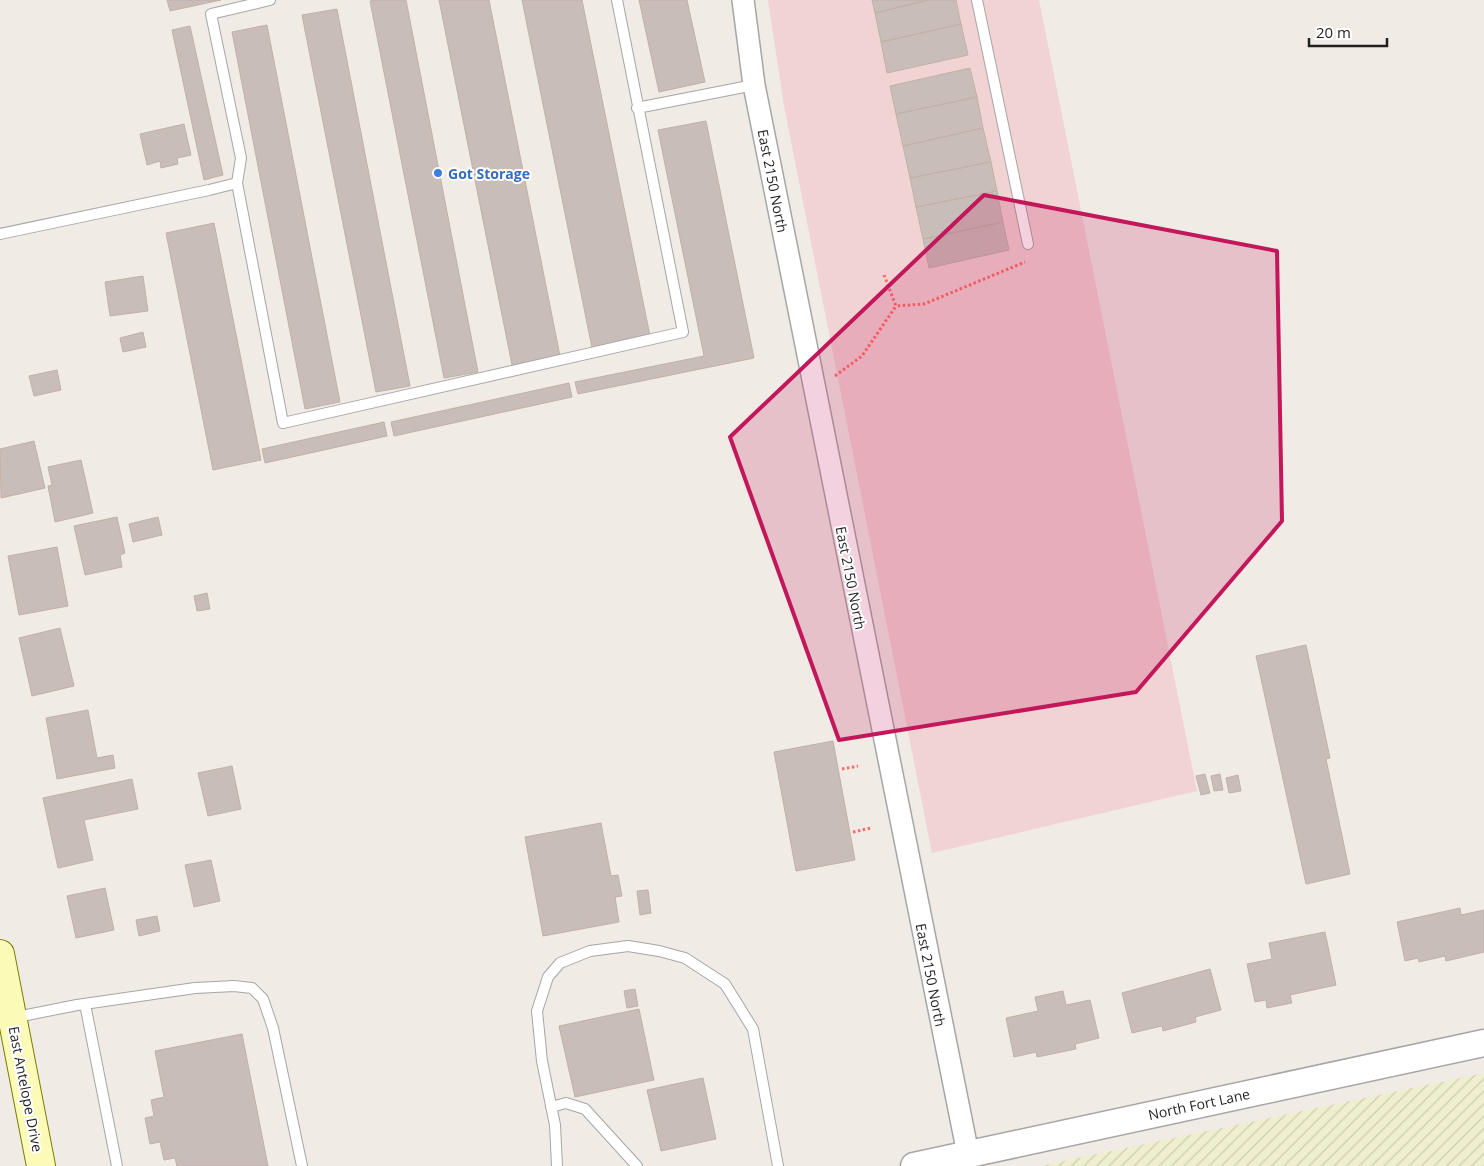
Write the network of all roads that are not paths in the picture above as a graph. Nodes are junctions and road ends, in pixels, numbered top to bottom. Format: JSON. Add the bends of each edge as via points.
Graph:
{"nodes":[{"id":1,"x":270,"y":0,"type":"edge"},
{"id":2,"x":617,"y":0,"type":"edge"},
{"id":3,"x":743,"y":0,"type":"edge"},
{"id":4,"x":977,"y":0,"type":"edge"},
{"id":5,"x":754,"y":85,"type":"junction"},
{"id":6,"x":637,"y":108,"type":"junction"},
{"id":7,"x":237,"y":183,"type":"junction"},
{"id":8,"x":0,"y":234,"type":"edge"},
{"id":9,"x":1028,"y":244,"type":"road end"},
{"id":10,"x":0,"y":954,"type":"edge"},
{"id":11,"x":85,"y":1004,"type":"junction"},
{"id":12,"x":7,"y":1016,"type":"edge"},
{"id":13,"x":1484,"y":1043,"type":"edge"},
{"id":14,"x":551,"y":1107,"type":"junction"},
{"id":15,"x":968,"y":1154,"type":"junction"},
{"id":16,"x":41,"y":1166,"type":"edge"},
{"id":17,"x":117,"y":1166,"type":"edge"},
{"id":18,"x":302,"y":1166,"type":"edge"},
{"id":19,"x":558,"y":1166,"type":"edge"},
{"id":20,"x":637,"y":1166,"type":"edge"},
{"id":21,"x":778,"y":1166,"type":"edge"},
{"id":22,"x":914,"y":1166,"type":"edge"}],
"edges":[{"from":1,"to":7,"type":"lane","via":[[211,14],[241,158]]},
{"from":2,"to":6,"type":"lane"},
{"from":3,"to":5,"type":"street","name":"East 2150 North"},
{"from":4,"to":9,"type":"lane"},
{"from":5,"to":6,"type":"lane"},
{"from":5,"to":15,"type":"street","name":"East 2150 North"},
{"from":6,"to":7,"type":"lane","via":[[683,332],[282,423]]},
{"from":7,"to":8,"type":"lane"},
{"from":10,"to":12,"type":"main road","name":"East Antelope Drive"},
{"from":11,"to":12,"type":"lane"},
{"from":11,"to":17,"type":"lane"},
{"from":11,"to":18,"type":"lane","via":[[195,988],[252,988],[263,999],[273,1028]]},
{"from":12,"to":16,"type":"main road","name":"East Antelope Drive"},
{"from":13,"to":15,"type":"street","name":"North Fort Lane"},
{"from":14,"to":19,"type":"lane"},
{"from":14,"to":20,"type":"lane","via":[[566,1103],[585,1108]]},
{"from":14,"to":21,"type":"lane","via":[[537,1011],[548,977],[560,963],[590,951],[628,946],[659,951],[685,958],[725,984],[753,1029]]},
{"from":15,"to":22,"type":"street","name":"North Fort Lane"}]}
